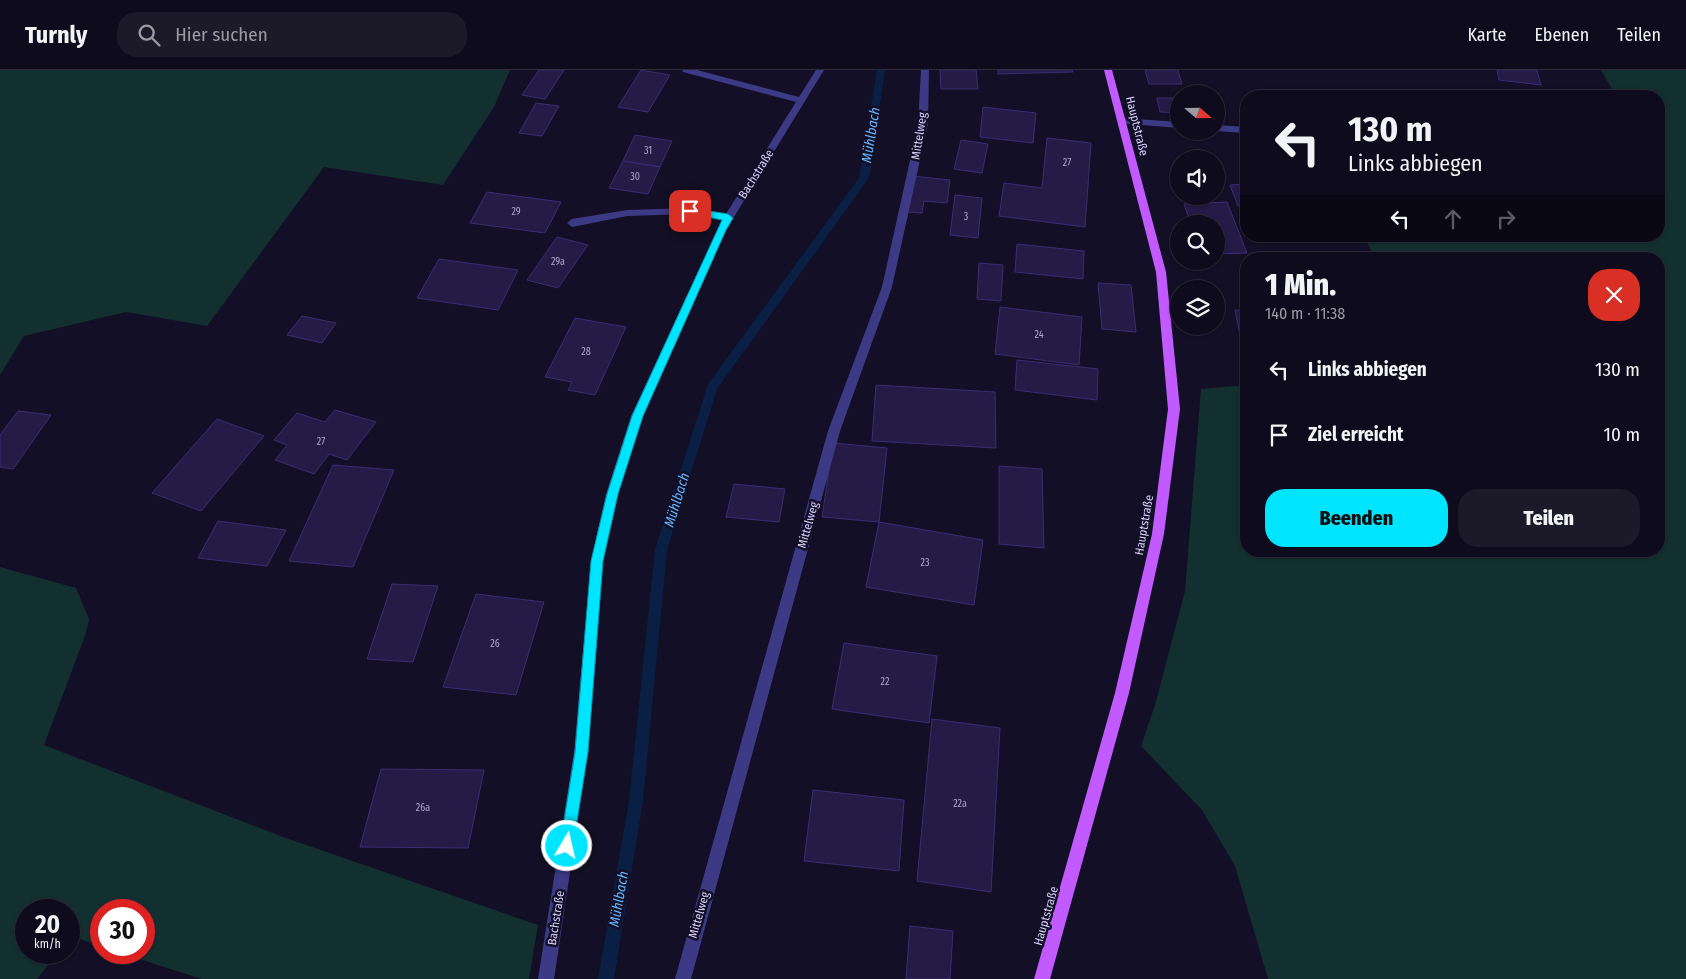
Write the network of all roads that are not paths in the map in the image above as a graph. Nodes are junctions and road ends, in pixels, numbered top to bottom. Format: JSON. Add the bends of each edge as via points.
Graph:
{"nodes":[{"id":1,"x":686,"y":70,"type":"edge"},
{"id":2,"x":820,"y":70,"type":"edge"},
{"id":3,"x":925,"y":70,"type":"edge"},
{"id":4,"x":1108,"y":70,"type":"edge"},
{"id":5,"x":801,"y":100,"type":"junction"},
{"id":6,"x":1121,"y":121,"type":"junction"},
{"id":7,"x":1170,"y":124,"type":"edge"},
{"id":8,"x":1225,"y":129,"type":"edge"},
{"id":9,"x":1240,"y":130,"type":"edge"},
{"id":10,"x":728,"y":218,"type":"junction"},
{"id":11,"x":572,"y":223,"type":"dead end"},
{"id":12,"x":546,"y":979,"type":"edge"},
{"id":13,"x":683,"y":979,"type":"edge"},
{"id":14,"x":1042,"y":979,"type":"edge"}],
"edges":[{"from":1,"to":5,"type":"street"},
{"from":2,"to":5,"type":"street","name":"Bachstraße"},
{"from":3,"to":13,"type":"street","name":"Mittelweg","via":[[923,124],[886,287],[834,431]]},
{"from":4,"to":6,"type":"main road","name":"Hauptstraße"},
{"from":5,"to":10,"type":"street","name":"Bachstraße"},
{"from":6,"to":7,"type":"street"},
{"from":6,"to":14,"type":"main road","name":"Hauptstraße","via":[[1161,272],[1174,409],[1158,534],[1122,692]]},
{"from":8,"to":9,"type":"street"},
{"from":10,"to":11,"type":"street","via":[[690,211],[627,213]]},
{"from":10,"to":12,"type":"street","name":"Bachstraße","via":[[637,416],[612,494],[597,561],[581,752]]}]}
